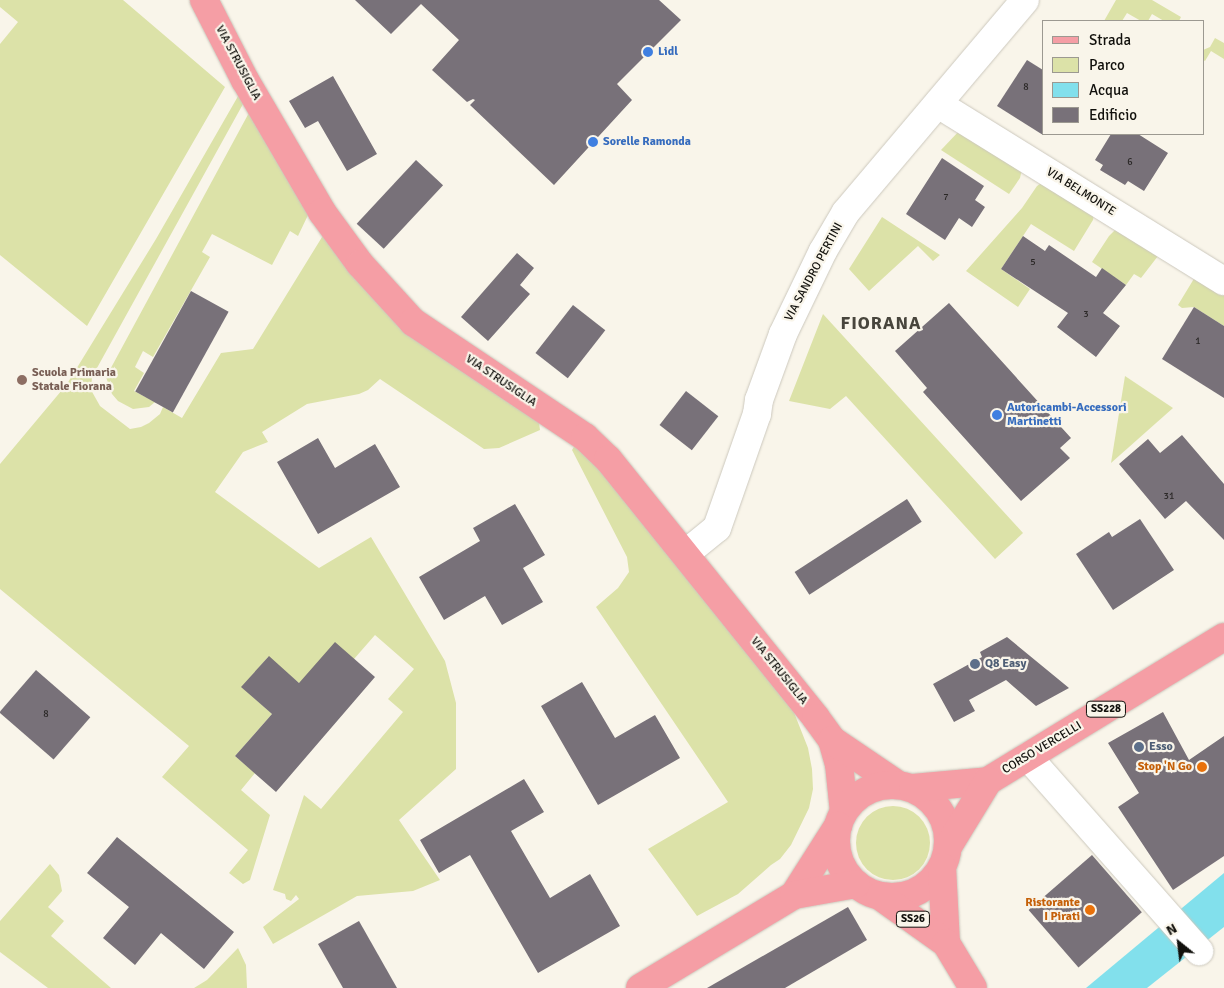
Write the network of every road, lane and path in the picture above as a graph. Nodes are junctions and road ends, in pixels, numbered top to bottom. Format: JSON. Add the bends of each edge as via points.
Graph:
{"nodes":[{"id":1,"x":204,"y":0,"type":"edge"},
{"id":2,"x":1025,"y":0,"type":"edge"},
{"id":3,"x":938,"y":104,"type":"junction"},
{"id":4,"x":1224,"y":281,"type":"edge"},
{"id":5,"x":685,"y":554,"type":"junction"},
{"id":6,"x":1224,"y":637,"type":"edge"},
{"id":7,"x":832,"y":740,"type":"junction"},
{"id":8,"x":1028,"y":757,"type":"junction"},
{"id":9,"x":988,"y":782,"type":"junction"},
{"id":10,"x":905,"y":786,"type":"junction"},
{"id":11,"x":841,"y":818,"type":"junction"},
{"id":12,"x":946,"y":856,"type":"junction"},
{"id":13,"x":868,"y":890,"type":"junction"},
{"id":14,"x":794,"y":895,"type":"junction"},
{"id":15,"x":946,"y":943,"type":"junction"},
{"id":16,"x":1199,"y":951,"type":"dead end"},
{"id":17,"x":640,"y":988,"type":"edge"},
{"id":18,"x":973,"y":988,"type":"edge"}],
"edges":[{"from":1,"to":5,"type":"main road","name":"VIA STRUSIGLIA","via":[[245,80],[322,212],[360,264],[413,322],[585,437],[608,459]]},
{"from":2,"to":3,"type":"street","name":"VIA SANDRO PERTINI"},
{"from":3,"to":4,"type":"street","name":"VIA BELMONTE"},
{"from":3,"to":5,"type":"street","name":"VIA SANDRO PERTINI","via":[[846,212],[823,251],[783,334],[717,528]]},
{"from":5,"to":7,"type":"main road","name":"VIA STRUSIGLIA"},
{"from":6,"to":8,"type":"main road","name":"CORSO VERCELLI","number":"SS228"},
{"from":7,"to":10,"type":"main road","name":"VIA STRUSIGLIA"},
{"from":7,"to":11,"type":"main road","name":"VIA STRUSIGLIA","via":[[839,764]]},
{"from":8,"to":9,"type":"main road","name":"CORSO VERCELLI","number":"SS228"},
{"from":8,"to":16,"type":"street"},
{"from":9,"to":10,"type":"main road","name":"CORSO VERCELLI","number":"SS228"},
{"from":9,"to":12,"type":"main road","name":"CORSO VERCELLI","number":"SS228"},
{"from":10,"to":11,"type":"main road","via":[[880,786],[862,793]]},
{"from":10,"to":12,"type":"main road","via":[[924,794],[938,807],[948,832]]},
{"from":11,"to":13,"type":"main road","via":[[836,843],[838,854],[845,872]]},
{"from":11,"to":14,"type":"main road"},
{"from":12,"to":13,"type":"main road","via":[[930,882],[917,891],[897,896]]},
{"from":12,"to":15,"type":"main road","number":"SS26"},
{"from":13,"to":14,"type":"main road"},
{"from":13,"to":15,"type":"main road","number":"SS26"},
{"from":14,"to":17,"type":"main road"},
{"from":15,"to":18,"type":"main road","number":"SS26"}]}
